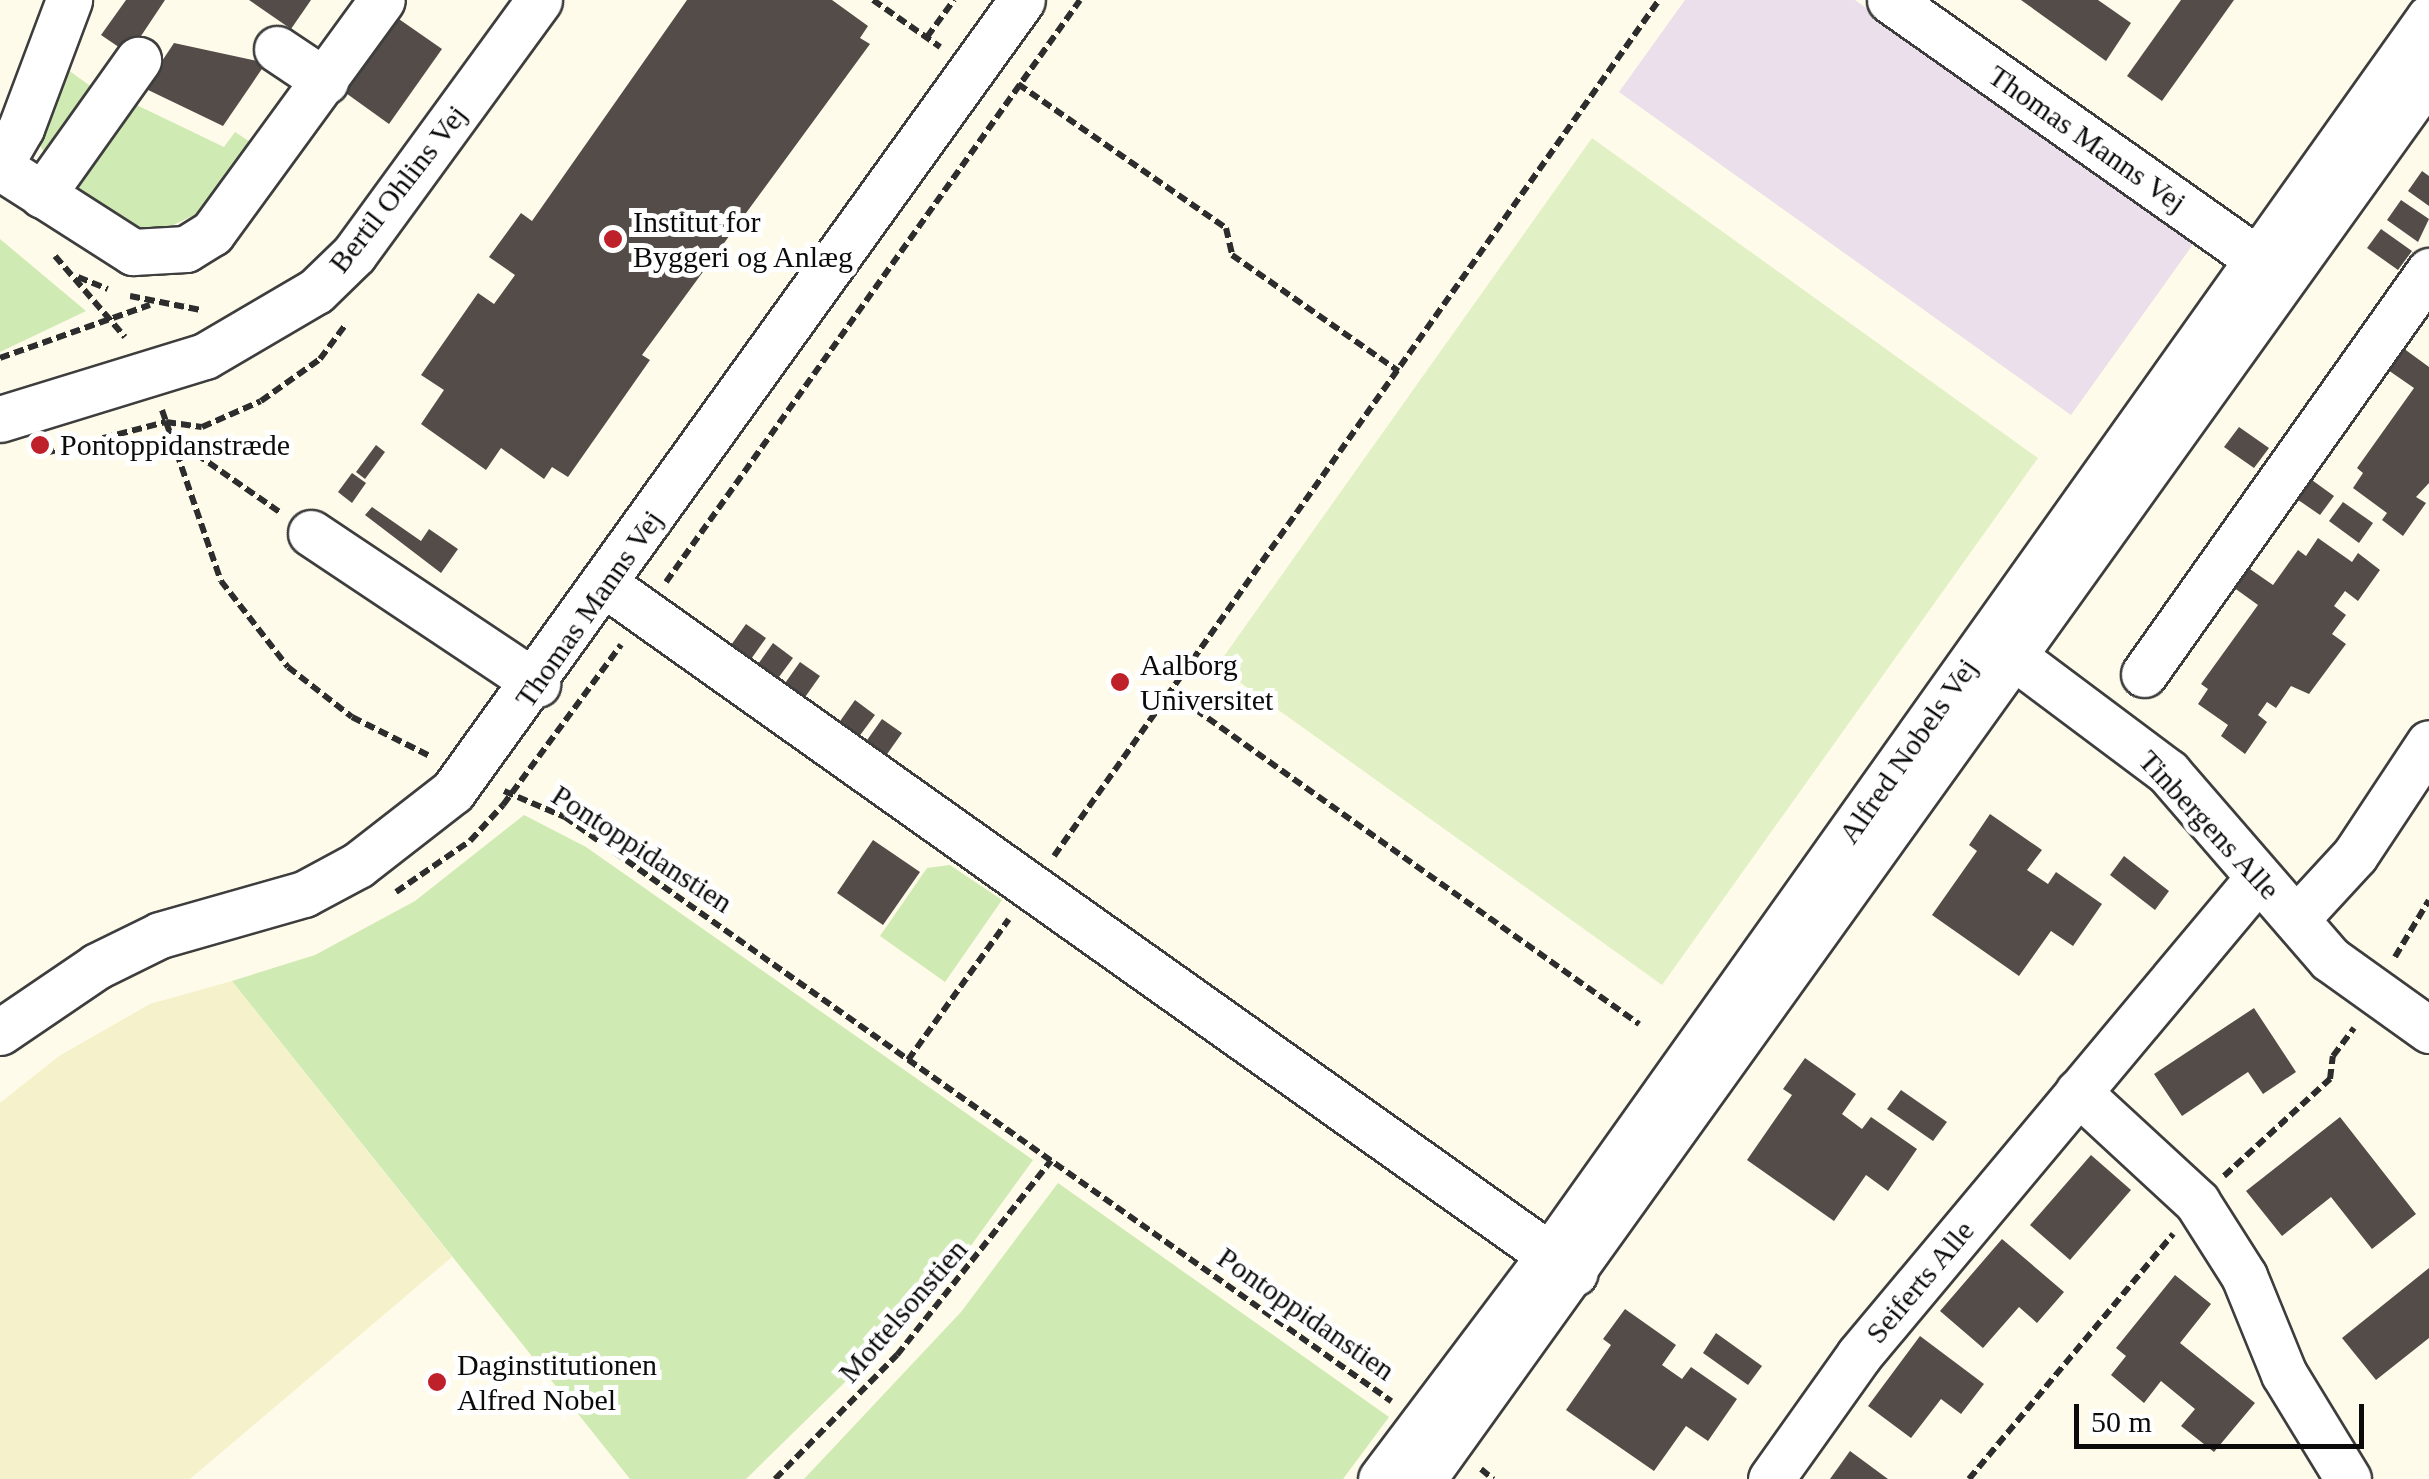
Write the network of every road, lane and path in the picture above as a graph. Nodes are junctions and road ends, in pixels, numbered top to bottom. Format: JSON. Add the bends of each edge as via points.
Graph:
{"nodes":[{"id":1,"x":70,"y":0,"type":"edge"},
{"id":2,"x":382,"y":0,"type":"edge"},
{"id":3,"x":539,"y":0,"type":"edge"},
{"id":4,"x":873,"y":0,"type":"edge"},
{"id":5,"x":954,"y":0,"type":"edge"},
{"id":6,"x":1022,"y":0,"type":"edge"},
{"id":7,"x":1080,"y":0,"type":"edge"},
{"id":8,"x":1659,"y":0,"type":"edge"},
{"id":9,"x":1890,"y":0,"type":"edge"},
{"id":10,"x":2429,"y":18,"type":"edge"},
{"id":11,"x":927,"y":37,"type":"junction"},
{"id":12,"x":276,"y":49,"type":"dead end"},
{"id":13,"x":138,"y":60,"type":"dead end"},
{"id":14,"x":973,"y":70,"type":"junction"},
{"id":15,"x":2429,"y":76,"type":"edge"},
{"id":16,"x":325,"y":81,"type":"junction"},
{"id":17,"x":0,"y":165,"type":"edge"},
{"id":18,"x":42,"y":195,"type":"junction"},
{"id":19,"x":43,"y":247,"type":"dead end"},
{"id":20,"x":2271,"y":269,"type":"junction"},
{"id":21,"x":2429,"y":271,"type":"edge"},
{"id":22,"x":75,"y":276,"type":"junction"},
{"id":23,"x":157,"y":304,"type":"junction"},
{"id":24,"x":214,"y":307,"type":"dead end"},
{"id":25,"x":110,"y":316,"type":"junction"},
{"id":26,"x":0,"y":349,"type":"edge"},
{"id":27,"x":10,"y":354,"type":"junction"},
{"id":28,"x":0,"y":358,"type":"edge"},
{"id":29,"x":1398,"y":371,"type":"junction"},
{"id":30,"x":148,"y":378,"type":"junction"},
{"id":31,"x":0,"y":420,"type":"edge"},
{"id":32,"x":171,"y":436,"type":"junction"},
{"id":33,"x":311,"y":533,"type":"joint"},
{"id":34,"x":606,"y":585,"type":"junction"},
{"id":35,"x":2002,"y":647,"type":"junction"},
{"id":36,"x":2144,"y":674,"type":"dead end"},
{"id":37,"x":536,"y":684,"type":"junction"},
{"id":38,"x":1171,"y":692,"type":"junction"},
{"id":39,"x":2429,"y":742,"type":"edge"},
{"id":40,"x":468,"y":775,"type":"junction"},
{"id":41,"x":2258,"y":878,"type":"junction"},
{"id":42,"x":1034,"y":884,"type":"junction"},
{"id":43,"x":2296,"y":920,"type":"junction"},
{"id":44,"x":1639,"y":1024,"type":"dead end"},
{"id":45,"x":2429,"y":1030,"type":"edge"},
{"id":46,"x":0,"y":1032,"type":"edge"},
{"id":47,"x":908,"y":1060,"type":"junction"},
{"id":48,"x":2078,"y":1092,"type":"junction"},
{"id":49,"x":1051,"y":1160,"type":"junction"},
{"id":50,"x":1563,"y":1264,"type":"junction"},
{"id":51,"x":1404,"y":1410,"type":"dead end"},
{"id":52,"x":776,"y":1479,"type":"edge"},
{"id":53,"x":1381,"y":1479,"type":"edge"},
{"id":54,"x":1423,"y":1479,"type":"edge"},
{"id":55,"x":1771,"y":1479,"type":"edge"},
{"id":56,"x":2348,"y":1479,"type":"edge"}],
"edges":[{"from":1,"to":17,"type":"street","via":[[22,128]]},
{"from":2,"to":16,"type":"street"},
{"from":3,"to":30,"type":"street","name":"Bertil Ohlins Vej","via":[[354,254],[316,291],[253,332]]},
{"from":4,"to":11,"type":"path"},
{"from":5,"to":11,"type":"path"},
{"from":6,"to":14,"type":"street","name":"Thomas Manns Vej"},
{"from":7,"to":29,"type":"path","via":[[1020,84],[1226,228],[1232,254]]},
{"from":8,"to":29,"type":"path"},
{"from":9,"to":20,"type":"street","name":"Thomas Manns Vej"},
{"from":10,"to":20,"type":"street","name":"Alfred Nobels Vej"},
{"from":11,"to":14,"type":"path"},
{"from":12,"to":16,"type":"street"},
{"from":13,"to":18,"type":"street"},
{"from":14,"to":34,"type":"street","name":"Thomas Manns Vej"},
{"from":15,"to":20,"type":"street","name":"Alfred Nobels Vej"},
{"from":16,"to":18,"type":"street","via":[[212,233],[186,249],[133,252]]},
{"from":17,"to":18,"type":"street"},
{"from":19,"to":22,"type":"path","name":"Pontoppidanstien"},
{"from":20,"to":35,"type":"street","name":"Alfred Nobels Vej"},
{"from":21,"to":36,"type":"street"},
{"from":22,"to":23,"type":"path"},
{"from":22,"to":25,"type":"path","name":"Pontoppidanstien"},
{"from":23,"to":24,"type":"path"},
{"from":23,"to":25,"type":"path"},
{"from":25,"to":27,"type":"path"},
{"from":25,"to":30,"type":"path","name":"Pontoppidanstien"},
{"from":26,"to":27,"type":"path"},
{"from":27,"to":28,"type":"path"},
{"from":29,"to":38,"type":"path"},
{"from":30,"to":31,"type":"street","name":"Bertil Ohlins Vej"},
{"from":30,"to":32,"type":"path","name":"Pontoppidanstien"},
{"from":32,"to":33,"type":"path"},
{"from":32,"to":40,"type":"path","name":"Pontoppidanstien","via":[[221,580],[288,667],[352,718]]},
{"from":33,"to":37,"type":"street"},
{"from":34,"to":37,"type":"street","name":"Thomas Manns Vej"},
{"from":34,"to":42,"type":"street"},
{"from":35,"to":41,"type":"street","name":"Tinbergens Alle","via":[[2168,772]]},
{"from":35,"to":50,"type":"street","name":"Alfred Nobels Vej"},
{"from":37,"to":40,"type":"street","name":"Thomas Manns Vej"},
{"from":38,"to":42,"type":"path"},
{"from":38,"to":44,"type":"path"},
{"from":39,"to":43,"type":"street","name":"Tinbergens Alle","via":[[2355,856]]},
{"from":40,"to":46,"type":"street","name":"Thomas Manns Vej","via":[[408,830],[304,894],[160,936],[97,966]]},
{"from":40,"to":47,"type":"path","name":"Pontoppidanstien","via":[[565,817]]},
{"from":41,"to":43,"type":"street","name":"Tinbergens Alle"},
{"from":41,"to":48,"type":"street","name":"Seiferts Alle"},
{"from":42,"to":47,"type":"path"},
{"from":42,"to":50,"type":"street"},
{"from":43,"to":45,"type":"street","via":[[2330,959]]},
{"from":47,"to":49,"type":"path","name":"Pontoppidanstien"},
{"from":48,"to":55,"type":"street","name":"Seiferts Alle","via":[[1859,1355]]},
{"from":48,"to":56,"type":"street","via":[[2197,1202],[2244,1276],[2284,1374]]},
{"from":49,"to":51,"type":"path","name":"Pontoppidanstien"},
{"from":49,"to":52,"type":"path","name":"Mottelsonstien","via":[[898,1355]]},
{"from":50,"to":53,"type":"street","name":"Alfred Nobels Vej"},
{"from":50,"to":54,"type":"street","name":"Alfred Nobels Vej"}]}
